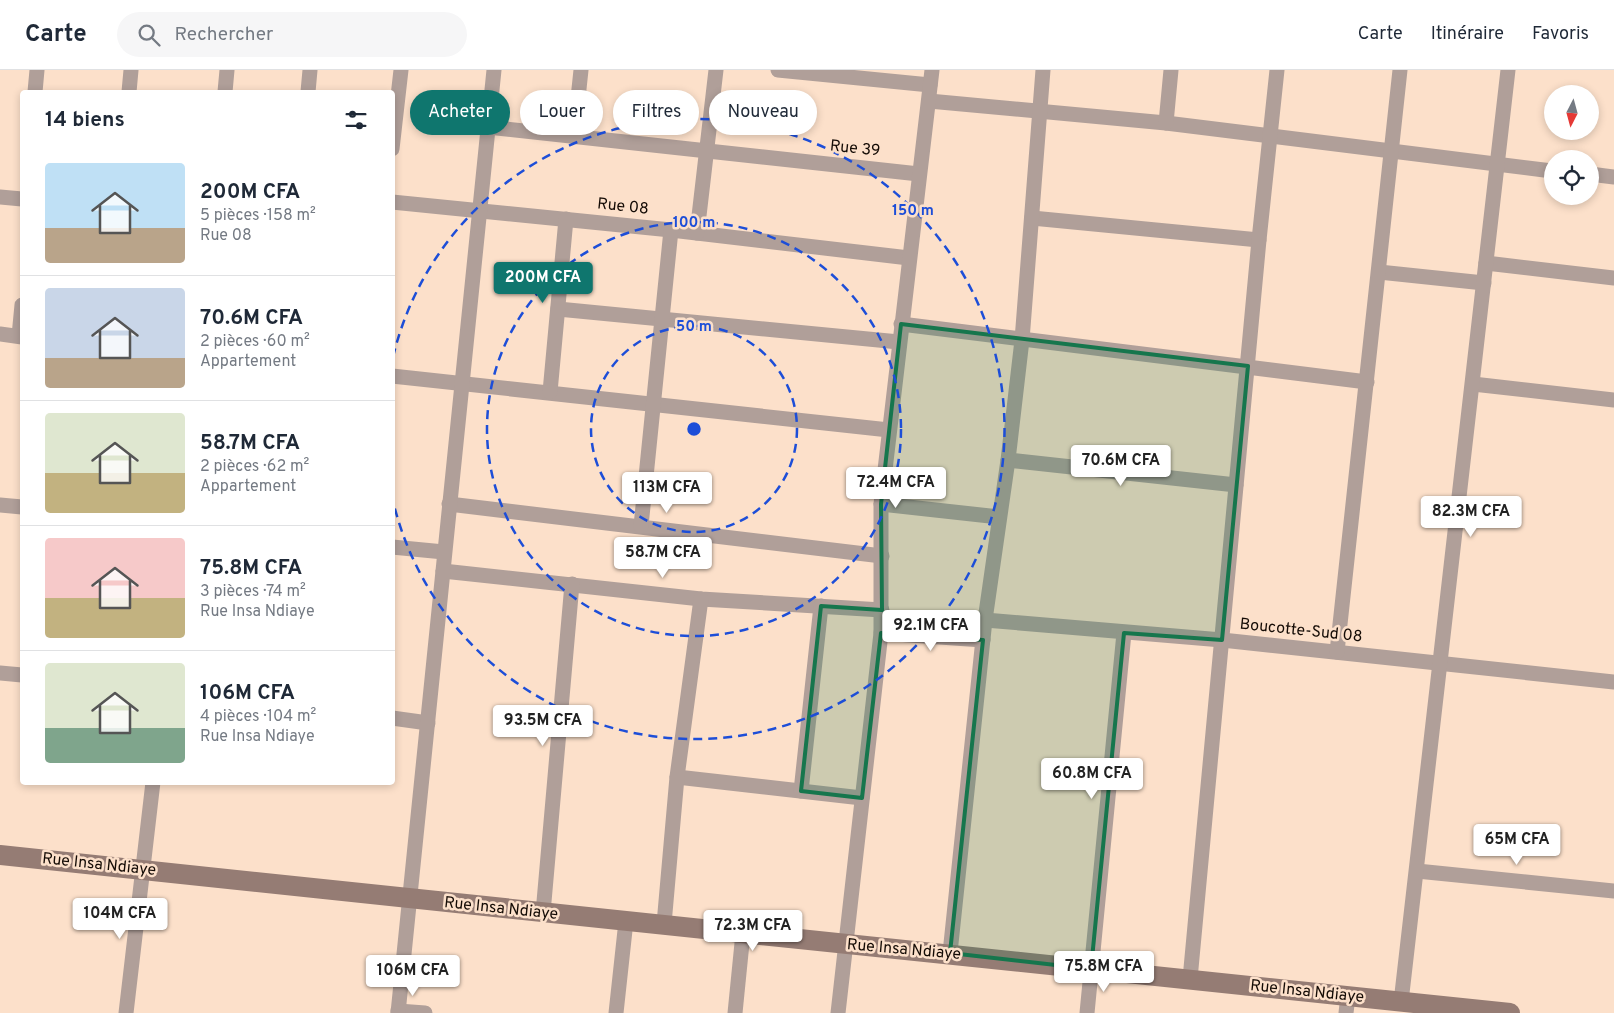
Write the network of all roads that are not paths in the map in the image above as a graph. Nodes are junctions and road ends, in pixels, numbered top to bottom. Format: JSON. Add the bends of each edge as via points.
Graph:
{"nodes":[{"id":1,"x":37,"y":70,"type":"edge"},
{"id":2,"x":131,"y":70,"type":"edge"},
{"id":3,"x":227,"y":70,"type":"edge"},
{"id":4,"x":310,"y":70,"type":"edge"},
{"id":5,"x":401,"y":70,"type":"edge"},
{"id":6,"x":494,"y":70,"type":"edge"},
{"id":7,"x":581,"y":70,"type":"edge"},
{"id":8,"x":716,"y":70,"type":"edge"},
{"id":9,"x":778,"y":70,"type":"edge"},
{"id":10,"x":1042,"y":70,"type":"edge"},
{"id":11,"x":1171,"y":70,"type":"edge"},
{"id":12,"x":1277,"y":70,"type":"edge"},
{"id":13,"x":1400,"y":70,"type":"edge"},
{"id":14,"x":1508,"y":70,"type":"edge"},
{"id":15,"x":931,"y":78,"type":"edge"},
{"id":16,"x":36,"y":90,"type":"edge"},
{"id":17,"x":129,"y":90,"type":"edge"},
{"id":18,"x":225,"y":90,"type":"edge"},
{"id":19,"x":308,"y":90,"type":"edge"},
{"id":20,"x":492,"y":90,"type":"edge"},
{"id":21,"x":929,"y":101,"type":"junction"},
{"id":22,"x":1039,"y":112,"type":"junction"},
{"id":23,"x":395,"y":123,"type":"edge"},
{"id":24,"x":1166,"y":123,"type":"junction"},
{"id":25,"x":510,"y":129,"type":"edge"},
{"id":26,"x":487,"y":135,"type":"edge"},
{"id":27,"x":574,"y":136,"type":"junction"},
{"id":28,"x":1272,"y":137,"type":"junction"},
{"id":29,"x":707,"y":150,"type":"junction"},
{"id":30,"x":1392,"y":152,"type":"junction"},
{"id":31,"x":1497,"y":165,"type":"junction"},
{"id":32,"x":1544,"y":170,"type":"edge"},
{"id":33,"x":919,"y":174,"type":"junction"},
{"id":34,"x":1599,"y":175,"type":"edge"},
{"id":35,"x":1614,"y":177,"type":"edge"},
{"id":36,"x":0,"y":197,"type":"edge"},
{"id":37,"x":20,"y":199,"type":"edge"},
{"id":38,"x":395,"y":202,"type":"edge"},
{"id":39,"x":480,"y":211,"type":"junction"},
{"id":40,"x":1032,"y":218,"type":"junction"},
{"id":41,"x":566,"y":219,"type":"junction"},
{"id":42,"x":671,"y":230,"type":"junction"},
{"id":43,"x":697,"y":233,"type":"junction"},
{"id":44,"x":1259,"y":240,"type":"junction"},
{"id":45,"x":910,"y":258,"type":"junction"},
{"id":46,"x":1486,"y":263,"type":"junction"},
{"id":47,"x":1379,"y":272,"type":"junction"},
{"id":48,"x":1614,"y":278,"type":"edge"},
{"id":49,"x":1484,"y":283,"type":"junction"},
{"id":50,"x":558,"y":309,"type":"junction"},
{"id":51,"x":662,"y":319,"type":"junction"},
{"id":52,"x":901,"y":324,"type":"junction"},
{"id":53,"x":0,"y":334,"type":"edge"},
{"id":54,"x":20,"y":336,"type":"edge"},
{"id":55,"x":1022,"y":340,"type":"junction"},
{"id":56,"x":899,"y":342,"type":"junction"},
{"id":57,"x":1248,"y":366,"type":"junction"},
{"id":58,"x":395,"y":376,"type":"edge"},
{"id":59,"x":1367,"y":382,"type":"junction"},
{"id":60,"x":462,"y":384,"type":"junction"},
{"id":61,"x":1473,"y":384,"type":"junction"},
{"id":62,"x":550,"y":392,"type":"junction"},
{"id":63,"x":1614,"y":400,"type":"edge"},
{"id":64,"x":653,"y":405,"type":"junction"},
{"id":65,"x":890,"y":430,"type":"junction"},
{"id":66,"x":1008,"y":460,"type":"junction"},
{"id":67,"x":1236,"y":485,"type":"junction"},
{"id":68,"x":449,"y":504,"type":"junction"},
{"id":69,"x":881,"y":504,"type":"junction"},
{"id":70,"x":0,"y":505,"type":"edge"},
{"id":71,"x":20,"y":508,"type":"edge"},
{"id":72,"x":999,"y":517,"type":"junction"},
{"id":73,"x":641,"y":526,"type":"junction"},
{"id":74,"x":395,"y":547,"type":"edge"},
{"id":75,"x":444,"y":552,"type":"junction"},
{"id":76,"x":882,"y":556,"type":"junction"},
{"id":77,"x":443,"y":572,"type":"junction"},
{"id":78,"x":572,"y":584,"type":"junction"},
{"id":79,"x":701,"y":599,"type":"junction"},
{"id":80,"x":821,"y":606,"type":"junction"},
{"id":81,"x":882,"y":610,"type":"junction"},
{"id":82,"x":985,"y":620,"type":"junction"},
{"id":83,"x":881,"y":633,"type":"junction"},
{"id":84,"x":1124,"y":633,"type":"junction"},
{"id":85,"x":983,"y":640,"type":"junction"},
{"id":86,"x":1222,"y":640,"type":"junction"},
{"id":87,"x":1337,"y":652,"type":"junction"},
{"id":88,"x":1442,"y":662,"type":"junction"},
{"id":89,"x":0,"y":673,"type":"edge"},
{"id":90,"x":20,"y":675,"type":"edge"},
{"id":91,"x":1614,"y":682,"type":"edge"},
{"id":92,"x":395,"y":718,"type":"edge"},
{"id":93,"x":428,"y":722,"type":"junction"},
{"id":94,"x":677,"y":777,"type":"junction"},
{"id":95,"x":153,"y":785,"type":"edge"},
{"id":96,"x":801,"y":791,"type":"junction"},
{"id":97,"x":862,"y":798,"type":"junction"},
{"id":98,"x":0,"y":855,"type":"edge"},
{"id":99,"x":144,"y":870,"type":"junction"},
{"id":100,"x":1417,"y":871,"type":"junction"},
{"id":101,"x":1614,"y":891,"type":"edge"},
{"id":102,"x":410,"y":900,"type":"junction"},
{"id":103,"x":543,"y":913,"type":"junction"},
{"id":104,"x":626,"y":921,"type":"junction"},
{"id":105,"x":664,"y":924,"type":"junction"},
{"id":106,"x":743,"y":933,"type":"junction"},
{"id":107,"x":844,"y":945,"type":"junction"},
{"id":108,"x":950,"y":953,"type":"junction"},
{"id":109,"x":1091,"y":969,"type":"junction"},
{"id":110,"x":1190,"y":979,"type":"junction"},
{"id":111,"x":1401,"y":1002,"type":"junction"},
{"id":112,"x":1347,"y":1004,"type":"edge"},
{"id":113,"x":398,"y":1012,"type":"edge"},
{"id":114,"x":126,"y":1013,"type":"edge"},
{"id":115,"x":425,"y":1013,"type":"edge"},
{"id":116,"x":616,"y":1013,"type":"edge"},
{"id":117,"x":735,"y":1013,"type":"edge"},
{"id":118,"x":838,"y":1013,"type":"edge"},
{"id":119,"x":1087,"y":1013,"type":"edge"},
{"id":120,"x":1510,"y":1013,"type":"edge"}],
"edges":[{"from":1,"to":16,"type":"street"},
{"from":2,"to":17,"type":"street"},
{"from":3,"to":18,"type":"street"},
{"from":4,"to":19,"type":"street"},
{"from":5,"to":23,"type":"street"},
{"from":6,"to":20,"type":"street"},
{"from":7,"to":27,"type":"street"},
{"from":8,"to":29,"type":"street"},
{"from":9,"to":15,"type":"street"},
{"from":10,"to":22,"type":"street"},
{"from":11,"to":24,"type":"street"},
{"from":12,"to":28,"type":"street"},
{"from":13,"to":30,"type":"street"},
{"from":14,"to":31,"type":"street"},
{"from":15,"to":21,"type":"street"},
{"from":21,"to":22,"type":"street"},
{"from":21,"to":33,"type":"street"},
{"from":22,"to":24,"type":"street"},
{"from":22,"to":40,"type":"street"},
{"from":24,"to":28,"type":"street"},
{"from":25,"to":27,"type":"street","name":"Rue 39"},
{"from":26,"to":39,"type":"street"},
{"from":27,"to":29,"type":"street","name":"Rue 39"},
{"from":28,"to":30,"type":"street"},
{"from":28,"to":44,"type":"street"},
{"from":29,"to":33,"type":"street","name":"Rue 39"},
{"from":29,"to":43,"type":"street"},
{"from":30,"to":31,"type":"street"},
{"from":30,"to":47,"type":"street"},
{"from":31,"to":32,"type":"street"},
{"from":31,"to":46,"type":"street"},
{"from":33,"to":45,"type":"street"},
{"from":34,"to":35,"type":"street"},
{"from":36,"to":37,"type":"street"},
{"from":38,"to":39,"type":"street","name":"Rue 08"},
{"from":39,"to":41,"type":"street","name":"Rue 08"},
{"from":39,"to":60,"type":"street"},
{"from":40,"to":44,"type":"street"},
{"from":40,"to":55,"type":"street"},
{"from":41,"to":42,"type":"street","name":"Rue 08"},
{"from":41,"to":50,"type":"street"},
{"from":42,"to":43,"type":"street","name":"Rue 08"},
{"from":42,"to":51,"type":"street"},
{"from":43,"to":45,"type":"street","name":"Rue 08"},
{"from":44,"to":57,"type":"street"},
{"from":45,"to":52,"type":"street"},
{"from":46,"to":48,"type":"street"},
{"from":46,"to":49,"type":"street"},
{"from":47,"to":49,"type":"street"},
{"from":47,"to":59,"type":"street"},
{"from":49,"to":61,"type":"street"},
{"from":50,"to":51,"type":"street"},
{"from":50,"to":62,"type":"street"},
{"from":51,"to":56,"type":"street"},
{"from":51,"to":64,"type":"street"},
{"from":52,"to":55,"type":"street"},
{"from":52,"to":56,"type":"street"},
{"from":53,"to":54,"type":"street"},
{"from":55,"to":57,"type":"street"},
{"from":55,"to":66,"type":"street"},
{"from":56,"to":65,"type":"street"},
{"from":57,"to":59,"type":"street"},
{"from":57,"to":67,"type":"street"},
{"from":58,"to":60,"type":"street"},
{"from":59,"to":87,"type":"street"},
{"from":60,"to":62,"type":"street"},
{"from":60,"to":68,"type":"street"},
{"from":61,"to":63,"type":"street"},
{"from":61,"to":88,"type":"street"},
{"from":62,"to":64,"type":"street"},
{"from":64,"to":65,"type":"street"},
{"from":64,"to":73,"type":"street"},
{"from":65,"to":69,"type":"street"},
{"from":66,"to":67,"type":"street"},
{"from":66,"to":72,"type":"street"},
{"from":67,"to":86,"type":"street"},
{"from":68,"to":73,"type":"street"},
{"from":68,"to":75,"type":"street"},
{"from":69,"to":72,"type":"street"},
{"from":69,"to":76,"type":"street"},
{"from":70,"to":71,"type":"street"},
{"from":72,"to":82,"type":"street"},
{"from":73,"to":76,"type":"street"},
{"from":74,"to":75,"type":"street"},
{"from":75,"to":77,"type":"street"},
{"from":76,"to":81,"type":"street"},
{"from":77,"to":78,"type":"street"},
{"from":77,"to":93,"type":"street"},
{"from":78,"to":79,"type":"street"},
{"from":78,"to":103,"type":"street"},
{"from":79,"to":80,"type":"street"},
{"from":79,"to":94,"type":"street"},
{"from":80,"to":81,"type":"street"},
{"from":80,"to":96,"type":"street"},
{"from":81,"to":83,"type":"street"},
{"from":82,"to":84,"type":"street","name":"Boucotte-Sud 08"},
{"from":82,"to":85,"type":"street"},
{"from":83,"to":85,"type":"street"},
{"from":83,"to":97,"type":"street"},
{"from":84,"to":86,"type":"street","name":"Boucotte-Sud 08"},
{"from":84,"to":109,"type":"street"},
{"from":85,"to":108,"type":"street"},
{"from":86,"to":87,"type":"street","name":"Boucotte-Sud 08"},
{"from":86,"to":110,"type":"street"},
{"from":87,"to":88,"type":"street","name":"Boucotte-Sud 08"},
{"from":88,"to":91,"type":"street","name":"Boucotte-Sud 08"},
{"from":88,"to":100,"type":"street"},
{"from":89,"to":90,"type":"street"},
{"from":92,"to":93,"type":"street"},
{"from":93,"to":102,"type":"street"},
{"from":94,"to":96,"type":"street"},
{"from":94,"to":105,"type":"street"},
{"from":95,"to":99,"type":"street"},
{"from":96,"to":97,"type":"street"},
{"from":97,"to":107,"type":"street"},
{"from":98,"to":99,"type":"main road","name":"Rue Insa Ndiaye"},
{"from":99,"to":102,"type":"main road","name":"Rue Insa Ndiaye"},
{"from":99,"to":114,"type":"street"},
{"from":100,"to":101,"type":"street"},
{"from":100,"to":111,"type":"street"},
{"from":102,"to":103,"type":"main road","name":"Rue Insa Ndiaye"},
{"from":102,"to":113,"type":"street"},
{"from":103,"to":104,"type":"main road","name":"Rue Insa Ndiaye"},
{"from":104,"to":105,"type":"main road","name":"Rue Insa Ndiaye"},
{"from":104,"to":116,"type":"street"},
{"from":105,"to":106,"type":"main road","name":"Rue Insa Ndiaye"},
{"from":106,"to":107,"type":"main road","name":"Rue Insa Ndiaye"},
{"from":106,"to":117,"type":"street"},
{"from":107,"to":108,"type":"main road","name":"Rue Insa Ndiaye"},
{"from":107,"to":118,"type":"street"},
{"from":108,"to":109,"type":"main road","name":"Rue Insa Ndiaye"},
{"from":109,"to":110,"type":"main road","name":"Rue Insa Ndiaye"},
{"from":109,"to":119,"type":"street"},
{"from":110,"to":112,"type":"main road","name":"Rue Insa Ndiaye"},
{"from":111,"to":112,"type":"main road","name":"Rue Insa Ndiaye"},
{"from":111,"to":120,"type":"main road","name":"Rue Insa Ndiaye"},
{"from":113,"to":115,"type":"street"}]}
